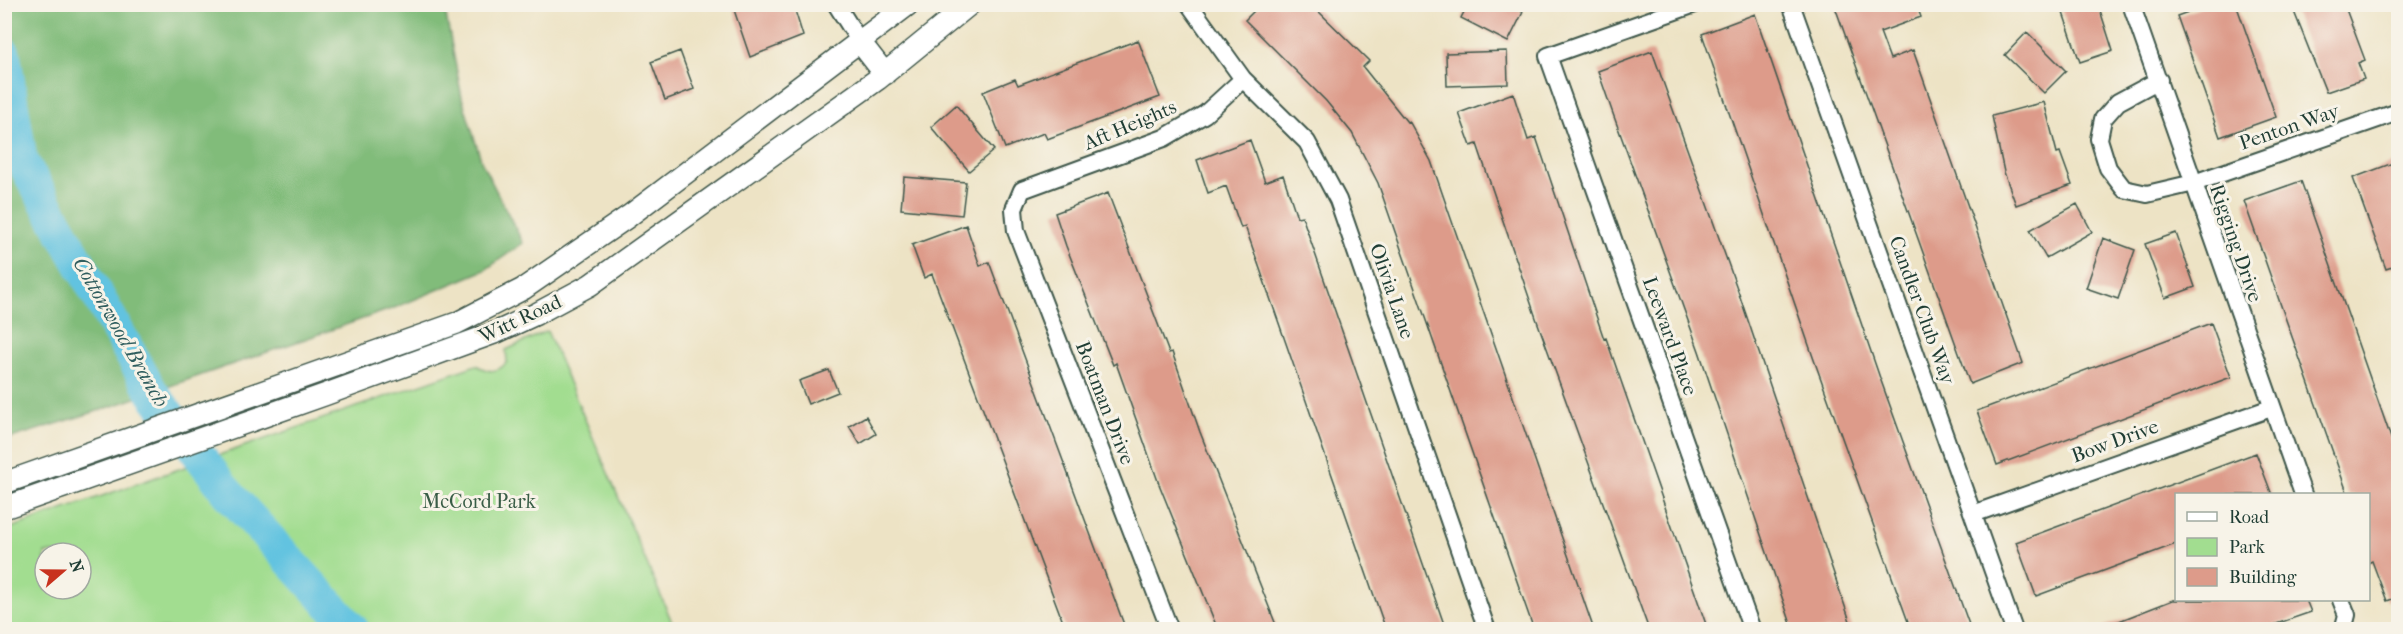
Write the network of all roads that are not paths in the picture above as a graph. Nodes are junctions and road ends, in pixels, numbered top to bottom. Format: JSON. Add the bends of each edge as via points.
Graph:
{"nodes":[{"id":1,"x":836,"y":4,"type":"edge"},
{"id":2,"x":909,"y":4,"type":"edge"},
{"id":3,"x":970,"y":4,"type":"edge"},
{"id":4,"x":1189,"y":4,"type":"edge"},
{"id":5,"x":1695,"y":4,"type":"edge"},
{"id":6,"x":1791,"y":4,"type":"edge"},
{"id":7,"x":2131,"y":4,"type":"edge"},
{"id":8,"x":860,"y":42,"type":"junction"},
{"id":9,"x":885,"y":74,"type":"junction"},
{"id":10,"x":1243,"y":79,"type":"junction"},
{"id":11,"x":2158,"y":80,"type":"junction"},
{"id":12,"x":2398,"y":112,"type":"edge"},
{"id":13,"x":2194,"y":183,"type":"junction"},
{"id":14,"x":1022,"y":190,"type":"joint"},
{"id":15,"x":2271,"y":408,"type":"junction"},
{"id":16,"x":4,"y":483,"type":"edge"},
{"id":17,"x":2302,"y":493,"type":"edge"},
{"id":18,"x":4,"y":508,"type":"edge"},
{"id":19,"x":1973,"y":514,"type":"junction"},
{"id":20,"x":2341,"y":601,"type":"edge"},
{"id":21,"x":1170,"y":630,"type":"edge"},
{"id":22,"x":1488,"y":630,"type":"edge"},
{"id":23,"x":1752,"y":630,"type":"edge"},
{"id":24,"x":2014,"y":630,"type":"edge"},
{"id":25,"x":2343,"y":630,"type":"edge"}],
"edges":[{"from":1,"to":8,"type":"street"},
{"from":2,"to":8,"type":"street","name":"Witt Road"},
{"from":3,"to":9,"type":"street","name":"Witt Road"},
{"from":4,"to":10,"type":"street","name":"Olivia Lane"},
{"from":5,"to":23,"type":"street","name":"Leeward Place","via":[[1548,56]]},
{"from":6,"to":19,"type":"street","name":"Candler Club Way"},
{"from":7,"to":11,"type":"street","name":"Rigging Drive"},
{"from":8,"to":9,"type":"street"},
{"from":8,"to":16,"type":"street","name":"Witt Road","via":[[630,216],[523,290],[458,323]]},
{"from":9,"to":18,"type":"street","name":"Witt Road","via":[[590,285],[497,332]]},
{"from":10,"to":14,"type":"street","name":"Aft Heights","via":[[1205,114],[1164,138]]},
{"from":10,"to":22,"type":"street","name":"Olivia Lane","via":[[1307,142],[1338,200]]},
{"from":11,"to":13,"type":"street","name":"Rigging Drive"},
{"from":11,"to":13,"type":"street","name":"Penton Way","via":[[2118,102],[2103,119],[2099,139],[2108,168],[2124,189],[2147,194]]},
{"from":12,"to":13,"type":"street","name":"Penton Way"},
{"from":13,"to":15,"type":"street","name":"Rigging Drive"},
{"from":14,"to":21,"type":"street","name":"Boatman Drive","via":[[1014,209],[1016,231]]},
{"from":15,"to":17,"type":"street","name":"Rigging Drive"},
{"from":15,"to":19,"type":"street","name":"Bow Drive"},
{"from":19,"to":24,"type":"street","name":"Candler Club Way"},
{"from":20,"to":25,"type":"street","via":[[2347,615]]}]}
